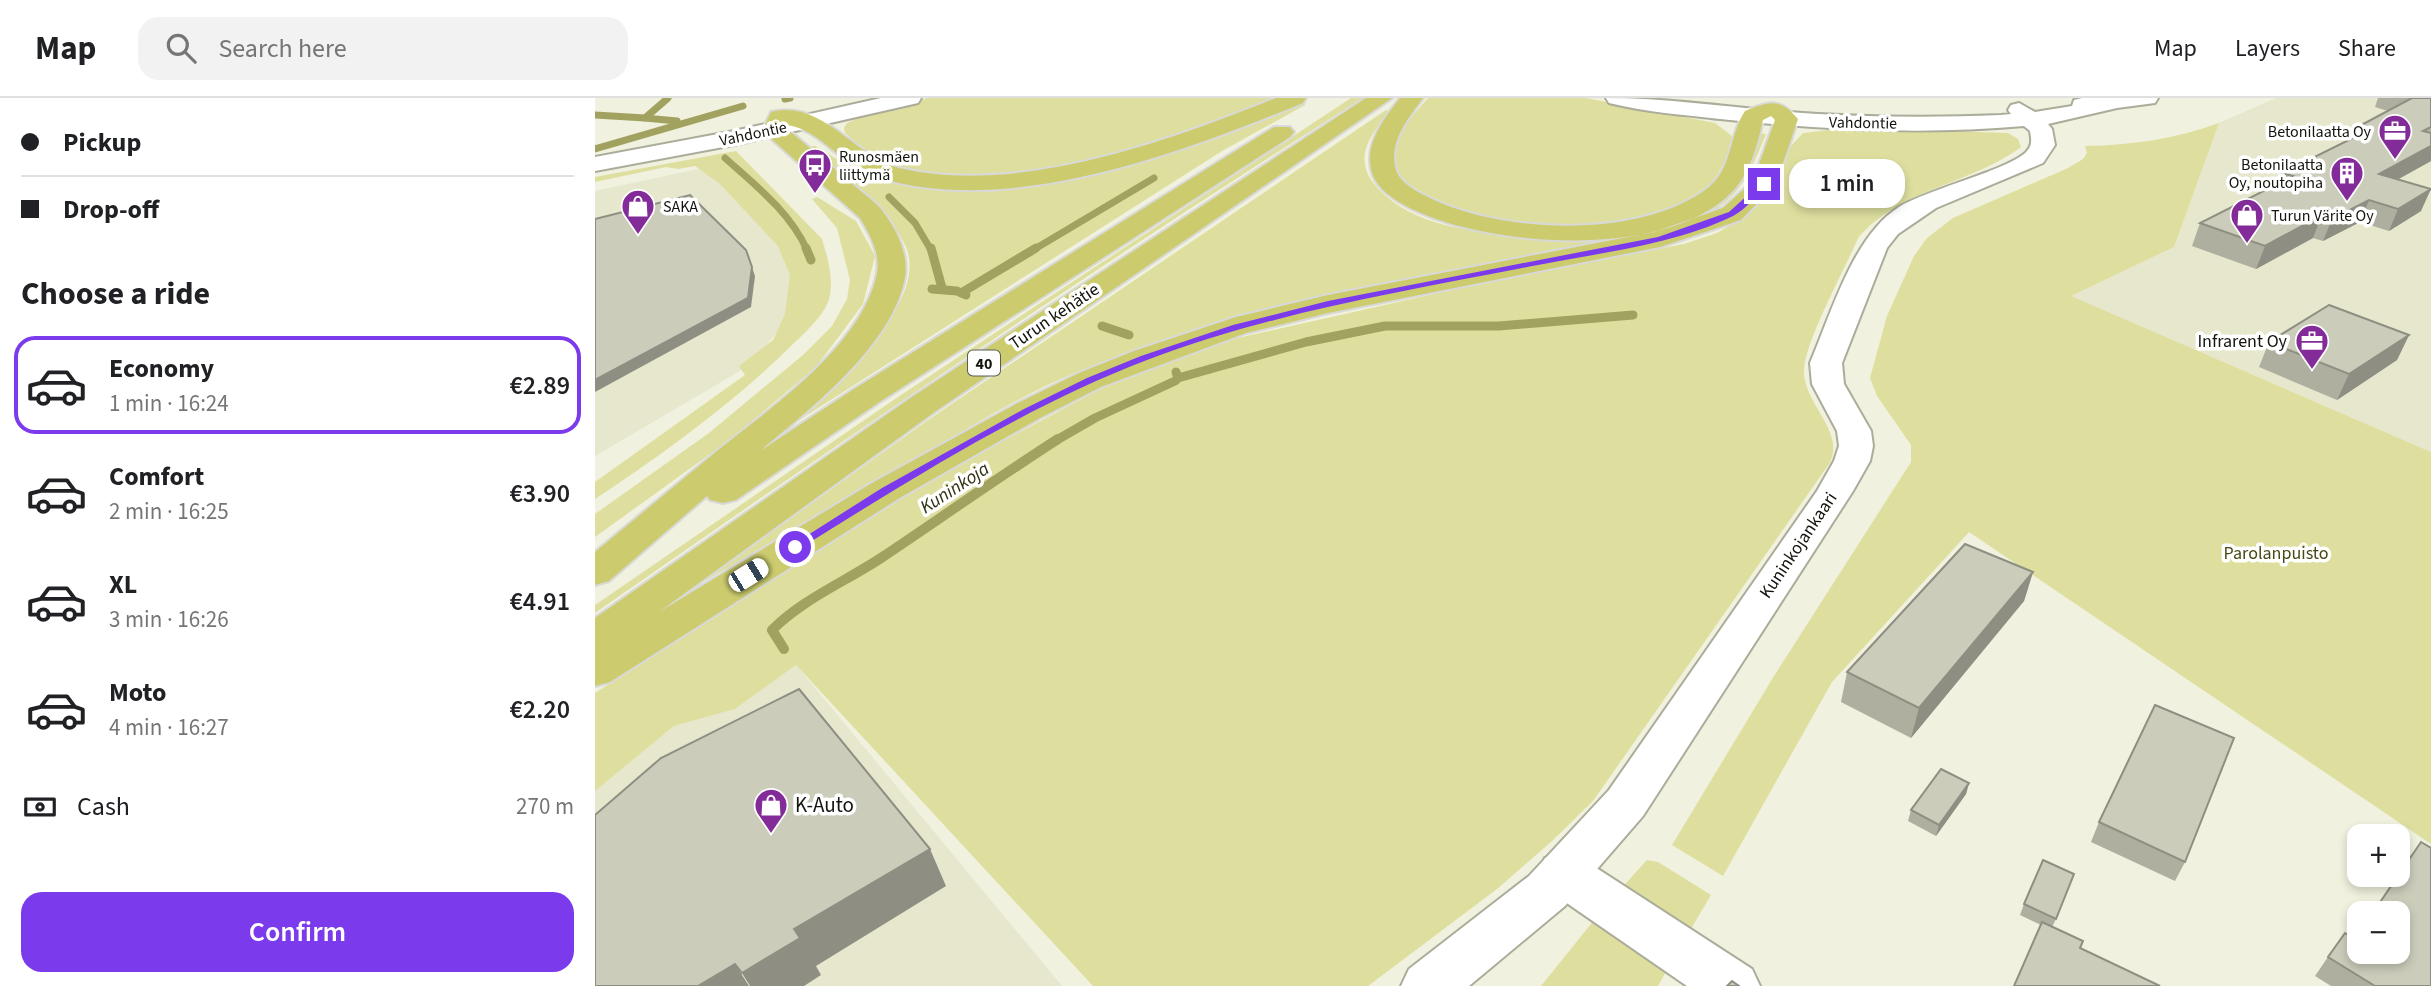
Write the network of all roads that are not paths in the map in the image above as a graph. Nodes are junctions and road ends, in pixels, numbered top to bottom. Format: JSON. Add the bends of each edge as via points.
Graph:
{"nodes":[{"id":1,"x":865,"y":98,"type":"edge"},
{"id":2,"x":910,"y":98,"type":"edge"},
{"id":3,"x":1294,"y":98,"type":"edge"},
{"id":4,"x":1337,"y":98,"type":"edge"},
{"id":5,"x":1381,"y":98,"type":"edge"},
{"id":6,"x":1412,"y":98,"type":"edge"},
{"id":7,"x":1616,"y":98,"type":"edge"},
{"id":8,"x":1689,"y":98,"type":"edge"},
{"id":9,"x":2147,"y":98,"type":"edge"},
{"id":10,"x":1771,"y":114,"type":"junction"},
{"id":11,"x":2026,"y":115,"type":"junction"},
{"id":12,"x":808,"y":122,"type":"junction"},
{"id":13,"x":776,"y":123,"type":"junction"},
{"id":14,"x":595,"y":161,"type":"edge"},
{"id":15,"x":595,"y":572,"type":"edge"},
{"id":16,"x":595,"y":578,"type":"edge"},
{"id":17,"x":595,"y":638,"type":"edge"},
{"id":18,"x":595,"y":671,"type":"edge"},
{"id":19,"x":1563,"y":873,"type":"junction"},
{"id":20,"x":1429,"y":986,"type":"edge"},
{"id":21,"x":1732,"y":986,"type":"edge"}],
"edges":[{"from":1,"to":13,"type":"street","name":"Vahdontie"},
{"from":2,"to":12,"type":"street","name":"Vahdontie"},
{"from":3,"to":12,"type":"highway","via":[[1195,139],[1130,159],[1051,175],[986,181],[935,180],[886,172],[863,162]]},
{"from":4,"to":16,"type":"highway","name":"Turun kehätie","number":"40","via":[[866,396]]},
{"from":5,"to":17,"type":"highway","name":"Turun kehätie","number":"40","via":[[924,404]]},
{"from":6,"to":10,"type":"highway","via":[[1381,154],[1390,183],[1420,205],[1464,221],[1549,233],[1643,225],[1704,202],[1731,177]]},
{"from":7,"to":10,"type":"street","name":"Vahdontie"},
{"from":8,"to":10,"type":"street","name":"Vahdontie"},
{"from":9,"to":11,"type":"street","name":"Vahdontie","via":[[2078,113]]},
{"from":10,"to":11,"type":"street","name":"Vahdontie","via":[[1869,123]]},
{"from":10,"to":18,"type":"highway","via":[[1764,184],[1732,214],[1660,239],[1328,304],[1236,327],[1090,380],[885,491]]},
{"from":11,"to":19,"type":"street","name":"Kuninkojankaari","via":[[2043,136],[2035,158],[1910,211],[1874,246],[1826,363],[1828,384],[1854,431],[1853,461],[1626,803]]},
{"from":12,"to":13,"type":"highway"},
{"from":13,"to":14,"type":"street","name":"Vahdontie"},
{"from":13,"to":15,"type":"highway","via":[[870,213],[888,242],[891,279],[868,327],[817,384]]},
{"from":19,"to":20,"type":"street","name":"Kuninkojankaari"},
{"from":19,"to":21,"type":"street"}]}
